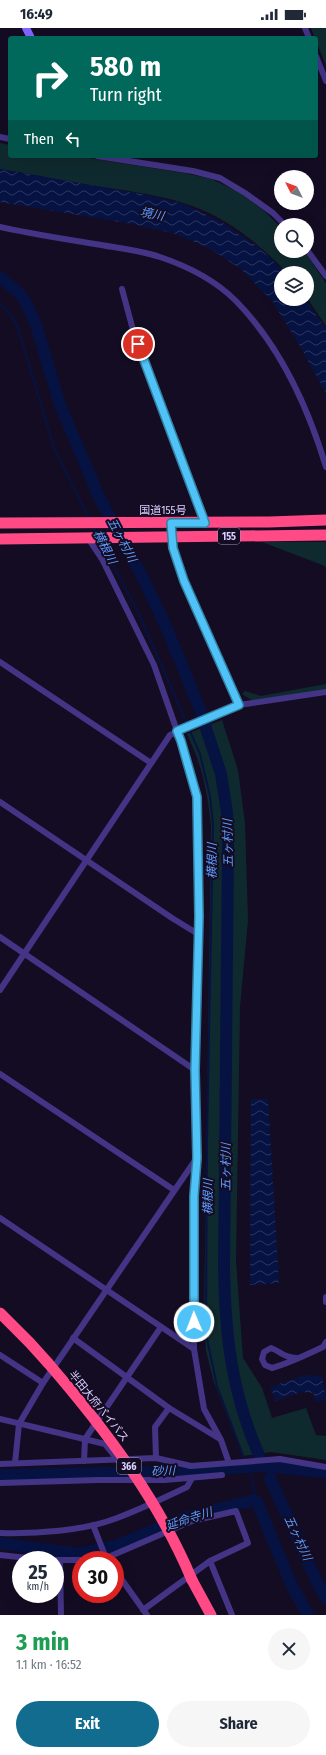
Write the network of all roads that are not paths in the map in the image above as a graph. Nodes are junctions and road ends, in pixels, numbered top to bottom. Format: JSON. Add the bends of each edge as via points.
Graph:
{"nodes":[{"id":1,"x":318,"y":61,"type":"edge"},
{"id":2,"x":326,"y":81,"type":"edge"},
{"id":3,"x":110,"y":158,"type":"edge"},
{"id":4,"x":278,"y":218,"type":"edge"},
{"id":5,"x":0,"y":227,"type":"edge"},
{"id":6,"x":314,"y":256,"type":"edge"},
{"id":7,"x":323,"y":264,"type":"edge"},
{"id":8,"x":326,"y":276,"type":"edge"},
{"id":9,"x":122,"y":290,"type":"dead end"},
{"id":10,"x":326,"y":467,"type":"edge"},
{"id":11,"x":326,"y":520,"type":"edge"},
{"id":12,"x":0,"y":523,"type":"edge"},
{"id":13,"x":171,"y":523,"type":"junction"},
{"id":14,"x":205,"y":523,"type":"junction"},
{"id":15,"x":326,"y":535,"type":"edge"},
{"id":16,"x":172,"y":536,"type":"junction"},
{"id":17,"x":89,"y":538,"type":"junction"},
{"id":18,"x":0,"y":539,"type":"edge"},
{"id":19,"x":0,"y":662,"type":"edge"},
{"id":20,"x":326,"y":692,"type":"edge"},
{"id":21,"x":239,"y":705,"type":"junction"},
{"id":22,"x":179,"y":730,"type":"junction"},
{"id":23,"x":151,"y":763,"type":"junction"},
{"id":24,"x":0,"y":802,"type":"edge"},
{"id":25,"x":86,"y":860,"type":"junction"},
{"id":26,"x":198,"y":934,"type":"junction"},
{"id":27,"x":0,"y":937,"type":"edge"},
{"id":28,"x":24,"y":954,"type":"junction"},
{"id":29,"x":0,"y":990,"type":"edge"},
{"id":30,"x":195,"y":1070,"type":"junction"},
{"id":31,"x":0,"y":1074,"type":"edge"},
{"id":32,"x":197,"y":1158,"type":"junction"},
{"id":33,"x":174,"y":1190,"type":"junction"},
{"id":34,"x":0,"y":1218,"type":"edge"},
{"id":35,"x":107,"y":1289,"type":"junction"},
{"id":36,"x":326,"y":1297,"type":"edge"},
{"id":37,"x":326,"y":1302,"type":"edge"},
{"id":38,"x":0,"y":1313,"type":"edge"},
{"id":39,"x":0,"y":1320,"type":"edge"},
{"id":40,"x":161,"y":1327,"type":"junction"},
{"id":41,"x":73,"y":1338,"type":"junction"},
{"id":42,"x":326,"y":1342,"type":"edge"},
{"id":43,"x":194,"y":1349,"type":"junction"},
{"id":44,"x":0,"y":1355,"type":"edge"},
{"id":45,"x":296,"y":1358,"type":"junction"},
{"id":46,"x":48,"y":1363,"type":"junction"},
{"id":47,"x":127,"y":1378,"type":"junction"},
{"id":48,"x":43,"y":1383,"type":"junction"},
{"id":49,"x":169,"y":1408,"type":"junction"},
{"id":50,"x":0,"y":1419,"type":"edge"},
{"id":51,"x":19,"y":1424,"type":"junction"},
{"id":52,"x":85,"y":1439,"type":"junction"},
{"id":53,"x":221,"y":1440,"type":"junction"},
{"id":54,"x":156,"y":1458,"type":"junction"},
{"id":55,"x":118,"y":1460,"type":"junction"},
{"id":56,"x":84,"y":1461,"type":"junction"},
{"id":57,"x":15,"y":1463,"type":"junction"},
{"id":58,"x":228,"y":1463,"type":"junction"},
{"id":59,"x":0,"y":1464,"type":"edge"},
{"id":60,"x":191,"y":1466,"type":"junction"},
{"id":61,"x":326,"y":1467,"type":"edge"},
{"id":62,"x":222,"y":1474,"type":"dead end"},
{"id":63,"x":192,"y":1478,"type":"junction"},
{"id":64,"x":0,"y":1483,"type":"edge"},
{"id":65,"x":93,"y":1525,"type":"junction"},
{"id":66,"x":0,"y":1533,"type":"edge"},
{"id":67,"x":104,"y":1551,"type":"edge"},
{"id":68,"x":123,"y":1551,"type":"edge"},
{"id":69,"x":0,"y":1555,"type":"edge"},
{"id":70,"x":12,"y":1556,"type":"edge"},
{"id":71,"x":210,"y":1561,"type":"junction"},
{"id":72,"x":192,"y":1580,"type":"junction"},
{"id":73,"x":124,"y":1583,"type":"edge"},
{"id":74,"x":60,"y":1603,"type":"edge"},
{"id":75,"x":145,"y":1612,"type":"edge"},
{"id":76,"x":61,"y":1615,"type":"edge"},
{"id":77,"x":206,"y":1615,"type":"edge"},
{"id":78,"x":211,"y":1615,"type":"edge"},
{"id":79,"x":232,"y":1615,"type":"edge"}],
"edges":[{"from":1,"to":2,"type":"street"},
{"from":3,"to":4,"type":"street","via":[[193,171],[220,178]]},
{"from":5,"to":10,"type":"street","via":[[160,257],[213,284],[235,300],[263,332],[287,369],[318,441]]},
{"from":6,"to":7,"type":"street"},
{"from":7,"to":8,"type":"street"},
{"from":9,"to":14,"type":"street","via":[[133,330]]},
{"from":11,"to":14,"type":"highway","name":"国道155号","number":"155"},
{"from":12,"to":13,"type":"highway","name":"国道155号","number":"155"},
{"from":13,"to":14,"type":"highway","name":"国道155号","number":"155"},
{"from":13,"to":16,"type":"street"},
{"from":15,"to":16,"type":"highway","number":"155"},
{"from":16,"to":17,"type":"highway","number":"155"},
{"from":16,"to":21,"type":"street","via":[[173,548],[184,581]]},
{"from":17,"to":18,"type":"highway","number":"155"},
{"from":17,"to":22,"type":"street","via":[[102,559],[154,665]]},
{"from":19,"to":23,"type":"street"},
{"from":20,"to":21,"type":"street"},
{"from":21,"to":22,"type":"street"},
{"from":22,"to":23,"type":"street","via":[[170,735]]},
{"from":22,"to":26,"type":"street","via":[[197,797]]},
{"from":23,"to":25,"type":"street"},
{"from":24,"to":25,"type":"street"},
{"from":25,"to":26,"type":"street"},
{"from":25,"to":28,"type":"street"},
{"from":26,"to":30,"type":"street"},
{"from":27,"to":28,"type":"street"},
{"from":28,"to":29,"type":"street"},
{"from":28,"to":30,"type":"street"},
{"from":30,"to":32,"type":"street"},
{"from":31,"to":33,"type":"street"},
{"from":32,"to":33,"type":"street"},
{"from":32,"to":43,"type":"street","via":[[194,1196]]},
{"from":33,"to":35,"type":"street"},
{"from":34,"to":35,"type":"street"},
{"from":35,"to":40,"type":"street"},
{"from":35,"to":41,"type":"street"},
{"from":36,"to":37,"type":"street"},
{"from":38,"to":46,"type":"highway","name":"半田大府パイパス","number":"366"},
{"from":39,"to":46,"type":"highway","name":"半田大府パイパス","number":"366"},
{"from":40,"to":43,"type":"street"},
{"from":40,"to":47,"type":"street"},
{"from":41,"to":47,"type":"street"},
{"from":41,"to":48,"type":"street"},
{"from":42,"to":45,"type":"street","via":[[323,1348]]},
{"from":43,"to":53,"type":"street","via":[[204,1409]]},
{"from":44,"to":48,"type":"street"},
{"from":45,"to":45,"type":"street","via":[[292,1362],[272,1368],[265,1365],[262,1359],[264,1352],[271,1348],[283,1356]]},
{"from":46,"to":72,"type":"highway","name":"半田大府パイパス","number":"366","bridge":true,"via":[[110,1438],[134,1474],[174,1542]]},
{"from":47,"to":49,"type":"street"},
{"from":47,"to":52,"type":"street"},
{"from":48,"to":51,"type":"street"},
{"from":49,"to":53,"type":"street"},
{"from":49,"to":54,"type":"street","via":[[155,1427]]},
{"from":50,"to":51,"type":"street"},
{"from":51,"to":52,"type":"street"},
{"from":51,"to":57,"type":"street"},
{"from":52,"to":55,"type":"street","via":[[105,1444]]},
{"from":52,"to":56,"type":"street"},
{"from":53,"to":58,"type":"street"},
{"from":54,"to":55,"type":"street"},
{"from":54,"to":60,"type":"street"},
{"from":55,"to":56,"type":"street"},
{"from":56,"to":57,"type":"street"},
{"from":57,"to":59,"type":"street"},
{"from":58,"to":60,"type":"street"},
{"from":58,"to":61,"type":"street","via":[[280,1459]]},
{"from":60,"to":63,"type":"street"},
{"from":62,"to":63,"type":"street"},
{"from":63,"to":64,"type":"street"},
{"from":63,"to":65,"type":"street","via":[[187,1487],[116,1519]]},
{"from":65,"to":66,"type":"street","via":[[23,1534]]},
{"from":65,"to":67,"type":"street"},
{"from":68,"to":71,"type":"street","via":[[192,1521],[236,1511],[248,1543]]},
{"from":69,"to":70,"type":"street"},
{"from":71,"to":75,"type":"street"},
{"from":71,"to":79,"type":"street"},
{"from":72,"to":77,"type":"highway","name":"半田大府パイパス","number":"366"},
{"from":72,"to":78,"type":"highway","number":"366"},
{"from":73,"to":75,"type":"street"},
{"from":74,"to":76,"type":"street"}]}
